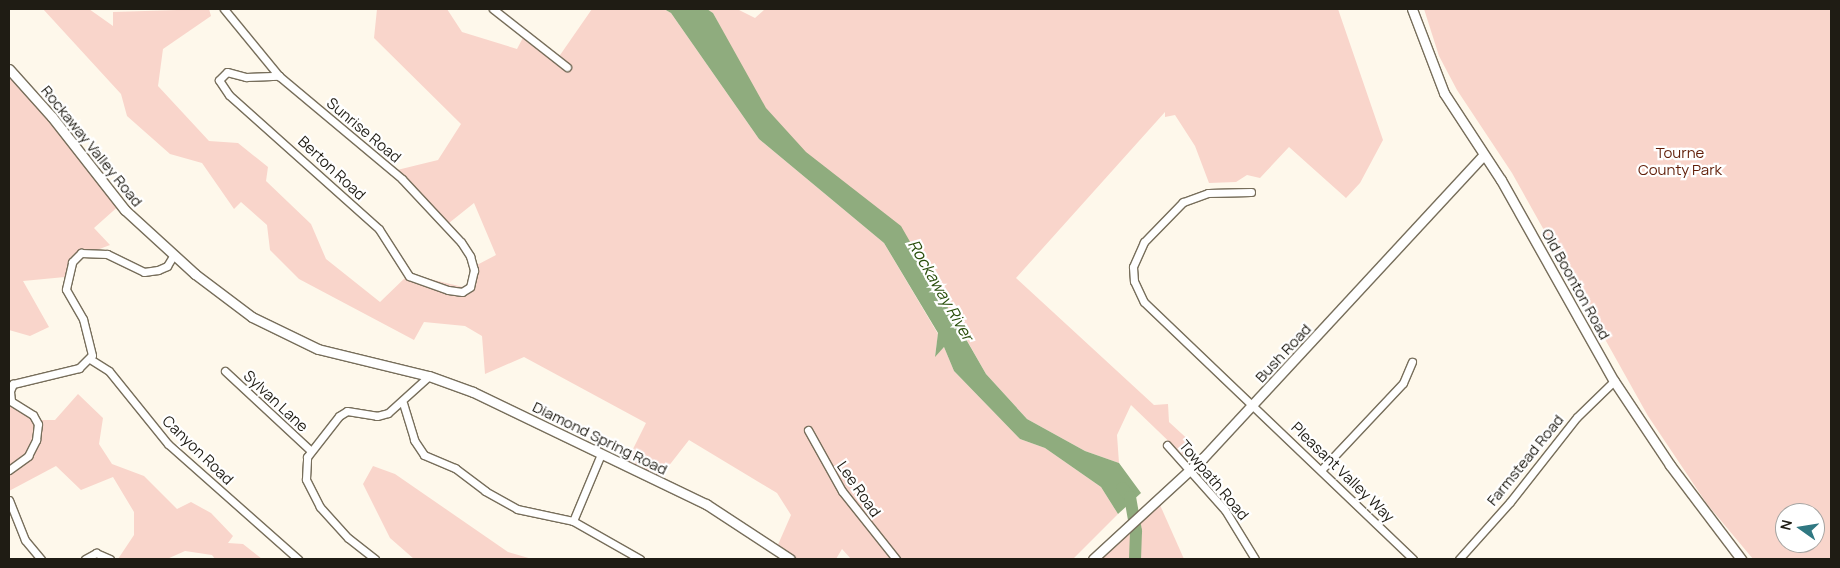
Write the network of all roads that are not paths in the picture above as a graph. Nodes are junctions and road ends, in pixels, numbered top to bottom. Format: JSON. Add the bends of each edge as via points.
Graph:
{"nodes":[{"id":1,"x":224,"y":9,"type":"edge"},
{"id":2,"x":494,"y":9,"type":"edge"},
{"id":3,"x":1412,"y":9,"type":"edge"},
{"id":4,"x":567,"y":67,"type":"dead end"},
{"id":5,"x":9,"y":69,"type":"edge"},
{"id":6,"x":279,"y":76,"type":"junction"},
{"id":7,"x":1484,"y":155,"type":"junction"},
{"id":8,"x":1251,"y":192,"type":"dead end"},
{"id":9,"x":173,"y":256,"type":"junction"},
{"id":10,"x":474,"y":278,"type":"joint"},
{"id":11,"x":91,"y":357,"type":"junction"},
{"id":12,"x":1412,"y":362,"type":"dead end"},
{"id":13,"x":386,"y":367,"type":"joint"},
{"id":14,"x":225,"y":371,"type":"dead end"},
{"id":15,"x":429,"y":376,"type":"junction"},
{"id":16,"x":1614,"y":381,"type":"junction"},
{"id":17,"x":403,"y":402,"type":"junction"},
{"id":18,"x":1253,"y":406,"type":"junction"},
{"id":19,"x":808,"y":430,"type":"dead end"},
{"id":20,"x":1167,"y":444,"type":"dead end"},
{"id":21,"x":310,"y":450,"type":"junction"},
{"id":22,"x":601,"y":454,"type":"junction"},
{"id":23,"x":10,"y":468,"type":"edge"},
{"id":24,"x":1190,"y":470,"type":"junction"},
{"id":25,"x":1322,"y":470,"type":"junction"},
{"id":26,"x":9,"y":500,"type":"edge"},
{"id":27,"x":573,"y":521,"type":"junction"},
{"id":28,"x":42,"y":559,"type":"edge"},
{"id":29,"x":85,"y":559,"type":"edge"},
{"id":30,"x":110,"y":559,"type":"edge"},
{"id":31,"x":298,"y":559,"type":"edge"},
{"id":32,"x":375,"y":559,"type":"edge"},
{"id":33,"x":640,"y":559,"type":"edge"},
{"id":34,"x":790,"y":559,"type":"edge"},
{"id":35,"x":896,"y":559,"type":"edge"},
{"id":36,"x":1093,"y":559,"type":"edge"},
{"id":37,"x":1254,"y":559,"type":"edge"},
{"id":38,"x":1414,"y":559,"type":"edge"},
{"id":39,"x":1459,"y":559,"type":"edge"},
{"id":40,"x":1741,"y":559,"type":"edge"}],
"edges":[{"from":1,"to":6,"type":"street","name":"Sunrise Road"},
{"from":2,"to":4,"type":"street"},
{"from":3,"to":7,"type":"street","name":"Old Boonton Road","via":[[1436,76]]},
{"from":5,"to":9,"type":"street","name":"Rockaway Valley Road","via":[[52,117],[125,210]]},
{"from":6,"to":10,"type":"street","name":"Sunrise Road","via":[[418,196],[470,256]]},
{"from":6,"to":10,"type":"street","name":"Berton Road","via":[[246,77],[227,72],[219,80],[229,95],[379,228],[409,276],[462,292]]},
{"from":7,"to":16,"type":"street","name":"Old Boonton Road"},
{"from":7,"to":18,"type":"street","name":"Bush Road"},
{"from":8,"to":18,"type":"street","name":"Pleasant Valley Way","via":[[1208,193],[1183,202],[1144,242],[1134,274],[1144,302]]},
{"from":9,"to":11,"type":"street","via":[[167,266],[144,272],[107,254],[81,254],[72,262],[66,289],[83,319]]},
{"from":9,"to":13,"type":"street","name":"Rockaway Valley Road","via":[[230,302],[268,327],[318,349]]},
{"from":11,"to":23,"type":"street","via":[[79,368],[14,384],[10,391],[11,401],[33,416],[38,424],[36,440],[28,456]]},
{"from":11,"to":31,"type":"street","name":"Canyon Road","via":[[109,371],[168,444]]},
{"from":12,"to":25,"type":"street","via":[[1403,383]]},
{"from":13,"to":15,"type":"street","name":"Diamond Spring Road"},
{"from":14,"to":21,"type":"street","name":"Sylvan Lane"},
{"from":15,"to":17,"type":"street"},
{"from":15,"to":22,"type":"street","name":"Diamond Spring Road","via":[[473,392]]},
{"from":16,"to":39,"type":"street","name":"Farmstead Road","via":[[1577,417],[1510,502]]},
{"from":16,"to":40,"type":"street","name":"Old Boonton Road","via":[[1670,465]]},
{"from":17,"to":21,"type":"street","via":[[378,416],[347,411],[338,416]]},
{"from":17,"to":27,"type":"street","via":[[414,440],[424,455],[455,468],[485,491],[517,509]]},
{"from":18,"to":24,"type":"street","name":"Bush Road"},
{"from":18,"to":25,"type":"street","name":"Pleasant Valley Way"},
{"from":19,"to":35,"type":"street","name":"Lee Road","via":[[842,491]]},
{"from":20,"to":24,"type":"street","name":"Towpath Road"},
{"from":21,"to":32,"type":"street","via":[[305,470],[310,492],[348,538]]},
{"from":22,"to":27,"type":"street"},
{"from":22,"to":34,"type":"street","name":"Diamond Spring Road","via":[[706,504]]},
{"from":24,"to":36,"type":"street","name":"Bush Road"},
{"from":24,"to":37,"type":"street","name":"Towpath Road","via":[[1225,510]]},
{"from":25,"to":38,"type":"street","name":"Pleasant Valley Way"},
{"from":26,"to":28,"type":"street","via":[[25,540]]},
{"from":27,"to":33,"type":"street"},
{"from":29,"to":30,"type":"street","via":[[96,553]]}]}
